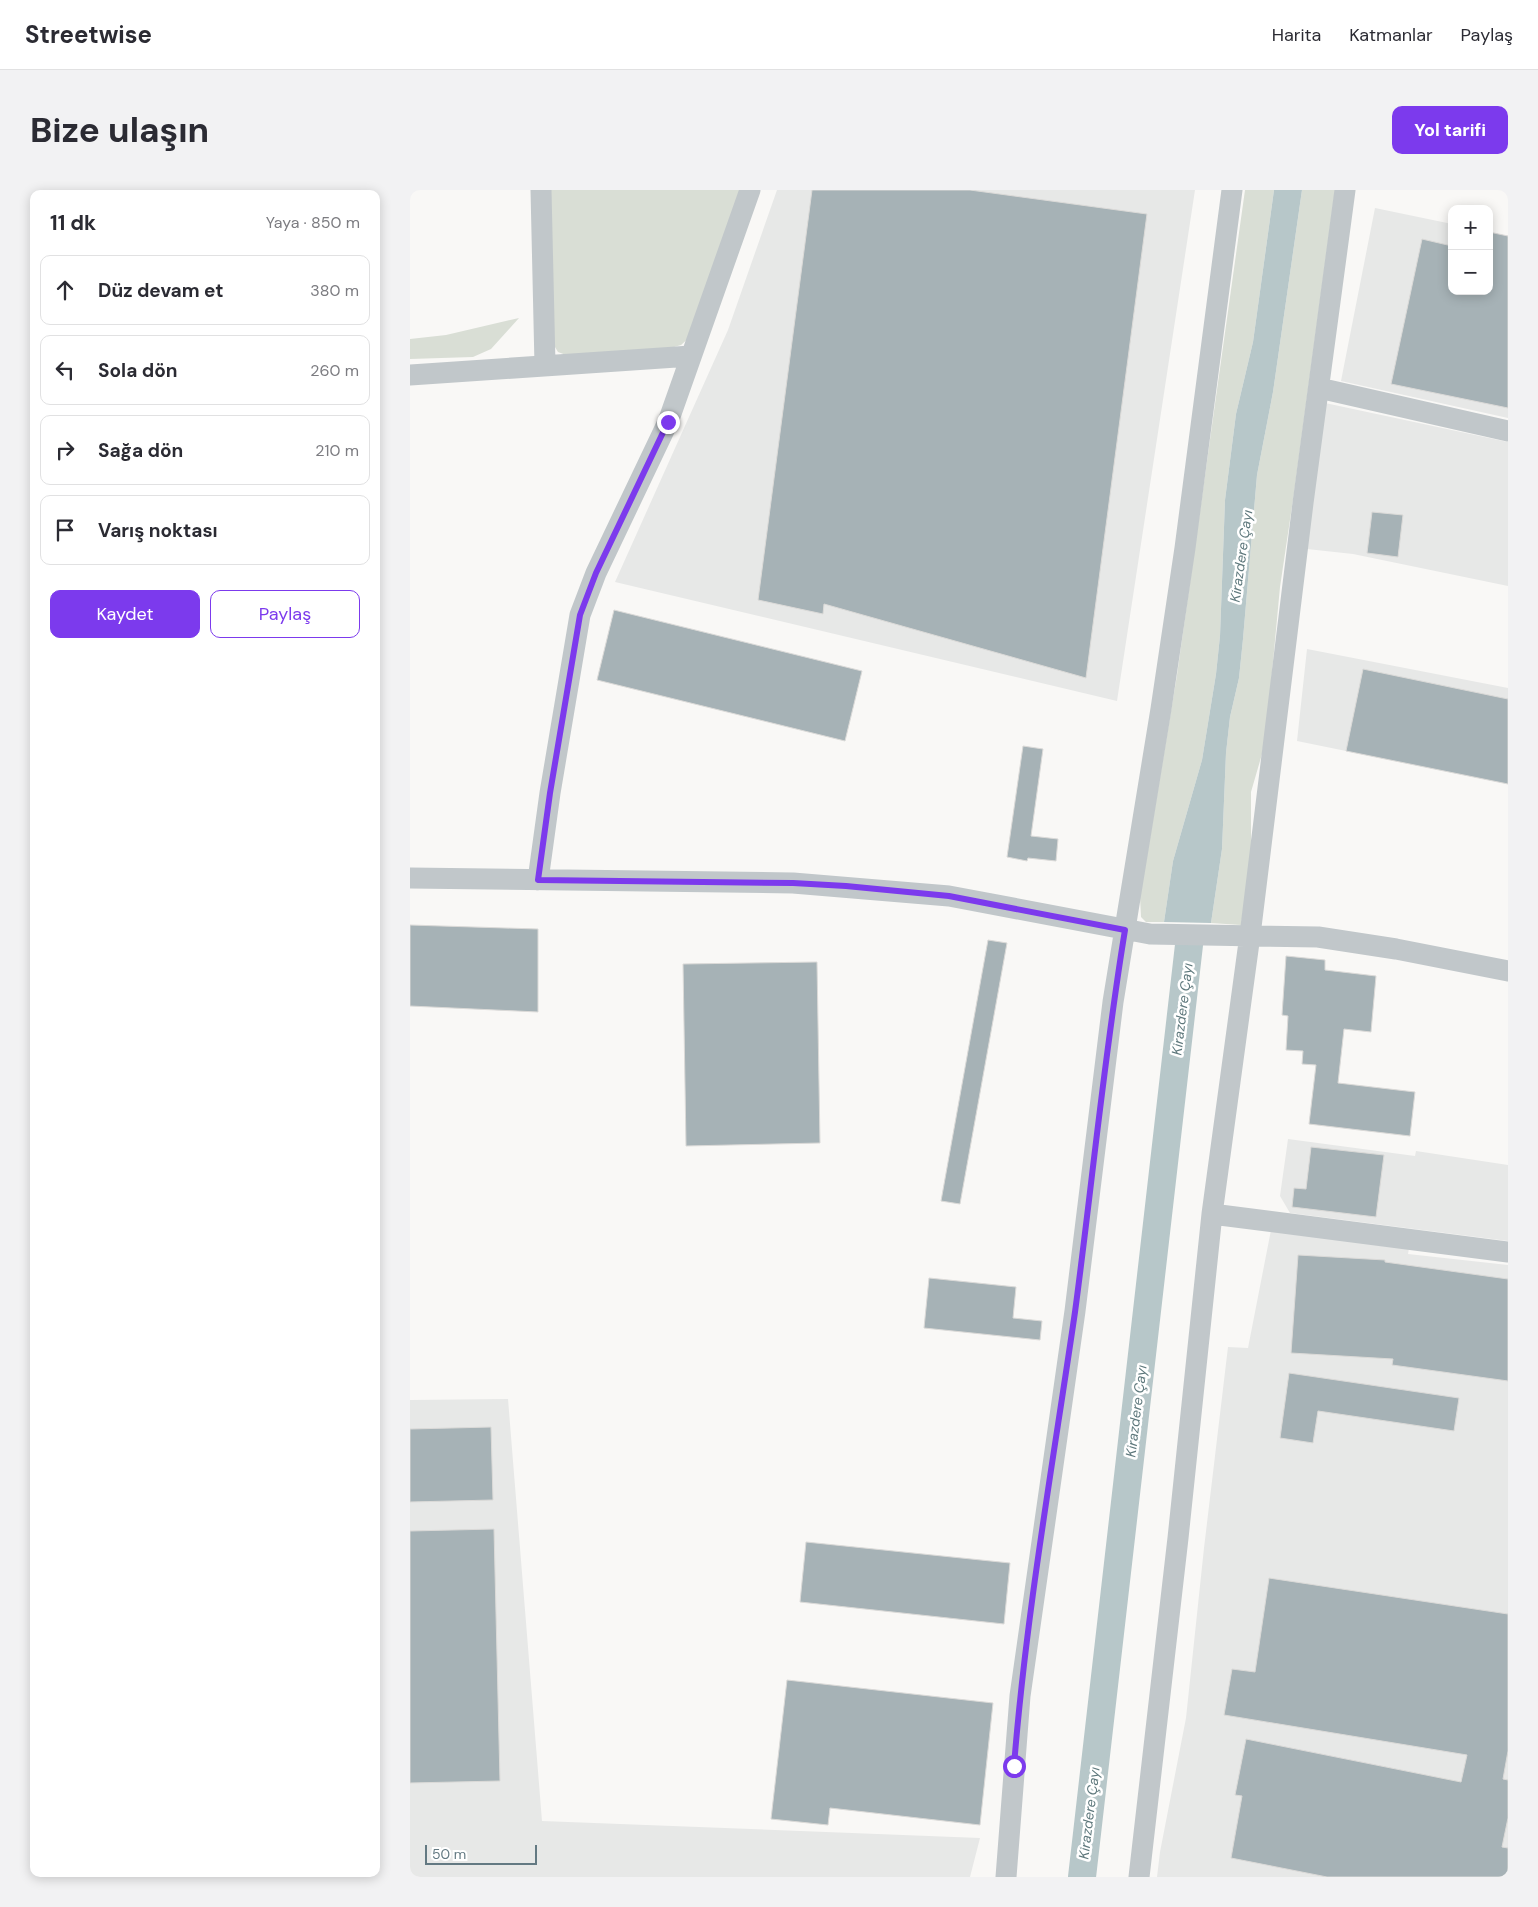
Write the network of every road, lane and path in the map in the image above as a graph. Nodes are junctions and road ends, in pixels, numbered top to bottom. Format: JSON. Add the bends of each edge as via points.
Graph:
{"nodes":[{"id":1,"x":541,"y":190,"type":"edge"},
{"id":2,"x":750,"y":190,"type":"edge"},
{"id":3,"x":1232,"y":190,"type":"edge"},
{"id":4,"x":1345,"y":190,"type":"edge"},
{"id":5,"x":691,"y":356,"type":"junction"},
{"id":6,"x":545,"y":365,"type":"junction"},
{"id":7,"x":410,"y":375,"type":"edge"},
{"id":8,"x":1319,"y":388,"type":"junction"},
{"id":9,"x":1508,"y":431,"type":"edge"},
{"id":10,"x":410,"y":878,"type":"edge"},
{"id":11,"x":538,"y":880,"type":"junction"},
{"id":12,"x":1125,"y":930,"type":"junction"},
{"id":13,"x":1250,"y":935,"type":"junction"},
{"id":14,"x":1508,"y":970,"type":"edge"},
{"id":15,"x":1212,"y":1214,"type":"junction"},
{"id":16,"x":1508,"y":1252,"type":"edge"},
{"id":17,"x":1006,"y":1877,"type":"edge"},
{"id":18,"x":1139,"y":1877,"type":"edge"}],
"edges":[{"from":1,"to":6,"type":"street"},
{"from":2,"to":5,"type":"street"},
{"from":3,"to":12,"type":"street","via":[[1185,548]]},
{"from":4,"to":8,"type":"street"},
{"from":5,"to":6,"type":"street"},
{"from":5,"to":11,"type":"street","via":[[668,422],[596,573],[580,615]]},
{"from":6,"to":7,"type":"street"},
{"from":8,"to":9,"type":"street"},
{"from":8,"to":13,"type":"street"},
{"from":10,"to":11,"type":"street"},
{"from":11,"to":12,"type":"street","via":[[846,886],[949,896]]},
{"from":12,"to":13,"type":"street","via":[[1150,934]]},
{"from":12,"to":17,"type":"street","via":[[1020,1696]]},
{"from":13,"to":14,"type":"street","via":[[1338,940]]},
{"from":13,"to":15,"type":"street"},
{"from":15,"to":16,"type":"street"},
{"from":15,"to":18,"type":"street"}]}
